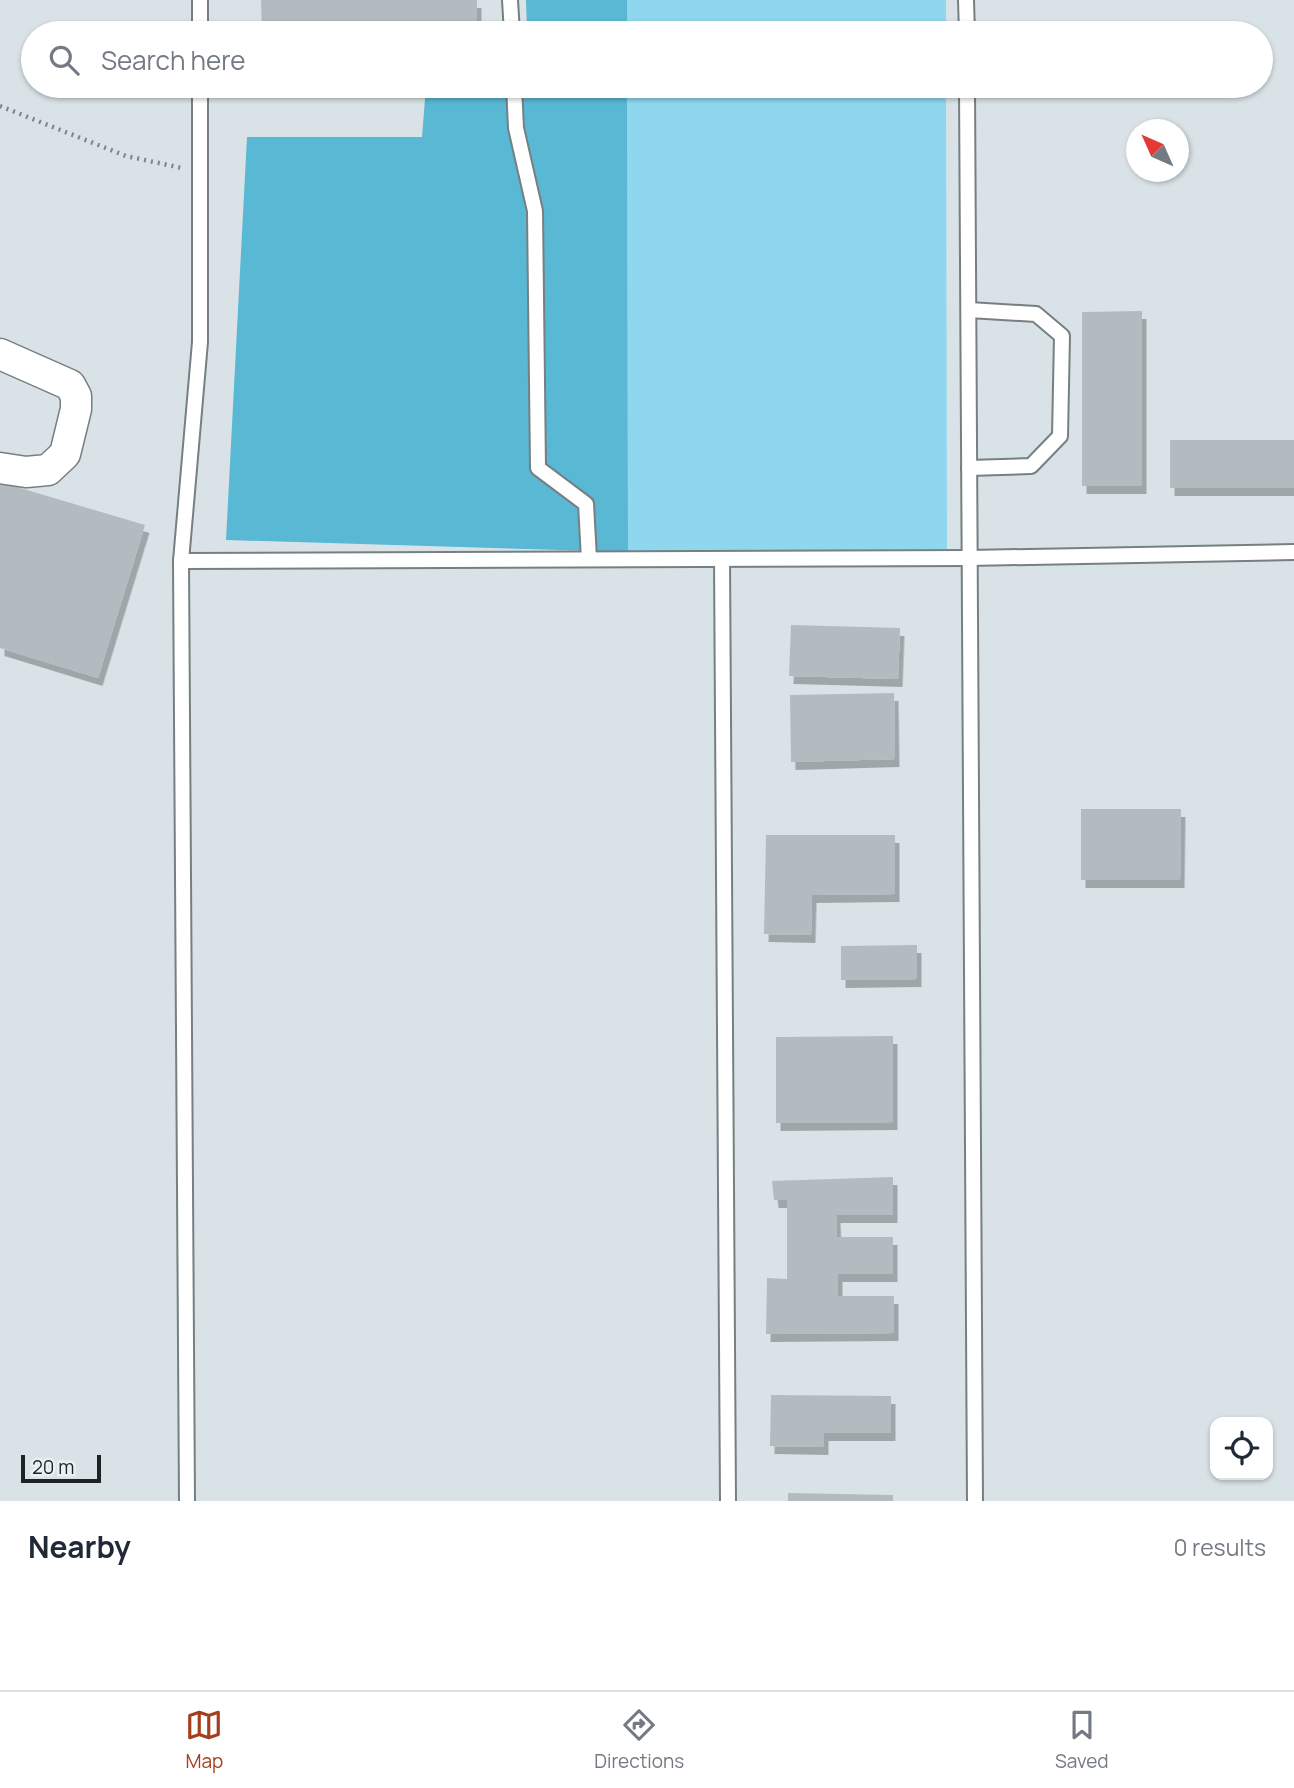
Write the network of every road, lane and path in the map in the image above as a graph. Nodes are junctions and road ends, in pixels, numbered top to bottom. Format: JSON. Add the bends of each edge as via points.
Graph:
{"nodes":[{"id":1,"x":200,"y":0,"type":"edge"},
{"id":2,"x":510,"y":0,"type":"edge"},
{"id":3,"x":966,"y":0,"type":"edge"},
{"id":4,"x":200,"y":21,"type":"edge"},
{"id":5,"x":511,"y":21,"type":"edge"},
{"id":6,"x":967,"y":21,"type":"edge"},
{"id":7,"x":200,"y":98,"type":"edge"},
{"id":8,"x":515,"y":98,"type":"edge"},
{"id":9,"x":967,"y":98,"type":"edge"},
{"id":10,"x":0,"y":106,"type":"edge"},
{"id":11,"x":200,"y":172,"type":"junction"},
{"id":12,"x":969,"y":310,"type":"junction"},
{"id":13,"x":0,"y":354,"type":"edge"},
{"id":14,"x":0,"y":468,"type":"edge"},
{"id":15,"x":969,"y":468,"type":"junction"},
{"id":16,"x":1294,"y":552,"type":"edge"},
{"id":17,"x":969,"y":558,"type":"junction"},
{"id":18,"x":589,"y":559,"type":"junction"},
{"id":19,"x":722,"y":559,"type":"junction"},
{"id":20,"x":181,"y":561,"type":"junction"},
{"id":21,"x":187,"y":1501,"type":"edge"},
{"id":22,"x":728,"y":1501,"type":"edge"},
{"id":23,"x":975,"y":1501,"type":"edge"}],
"edges":[{"from":1,"to":4,"type":"lane"},
{"from":2,"to":5,"type":"lane"},
{"from":3,"to":6,"type":"lane"},
{"from":7,"to":11,"type":"lane"},
{"from":8,"to":18,"type":"lane","via":[[516,128],[535,211],[538,468],[586,504]]},
{"from":9,"to":12,"type":"lane"},
{"from":10,"to":11,"type":"path","via":[[126,156]]},
{"from":11,"to":20,"type":"lane","via":[[200,341]]},
{"from":12,"to":15,"type":"lane"},
{"from":12,"to":15,"type":"lane","via":[[1036,314],[1062,336],[1060,436],[1031,466]]},
{"from":13,"to":14,"type":"street","via":[[70,385],[76,409],[65,454],[48,470]]},
{"from":15,"to":17,"type":"lane"},
{"from":16,"to":17,"type":"lane"},
{"from":17,"to":19,"type":"lane"},
{"from":17,"to":23,"type":"lane"},
{"from":18,"to":19,"type":"lane"},
{"from":18,"to":20,"type":"lane"},
{"from":19,"to":22,"type":"lane"},
{"from":20,"to":21,"type":"lane"}]}
